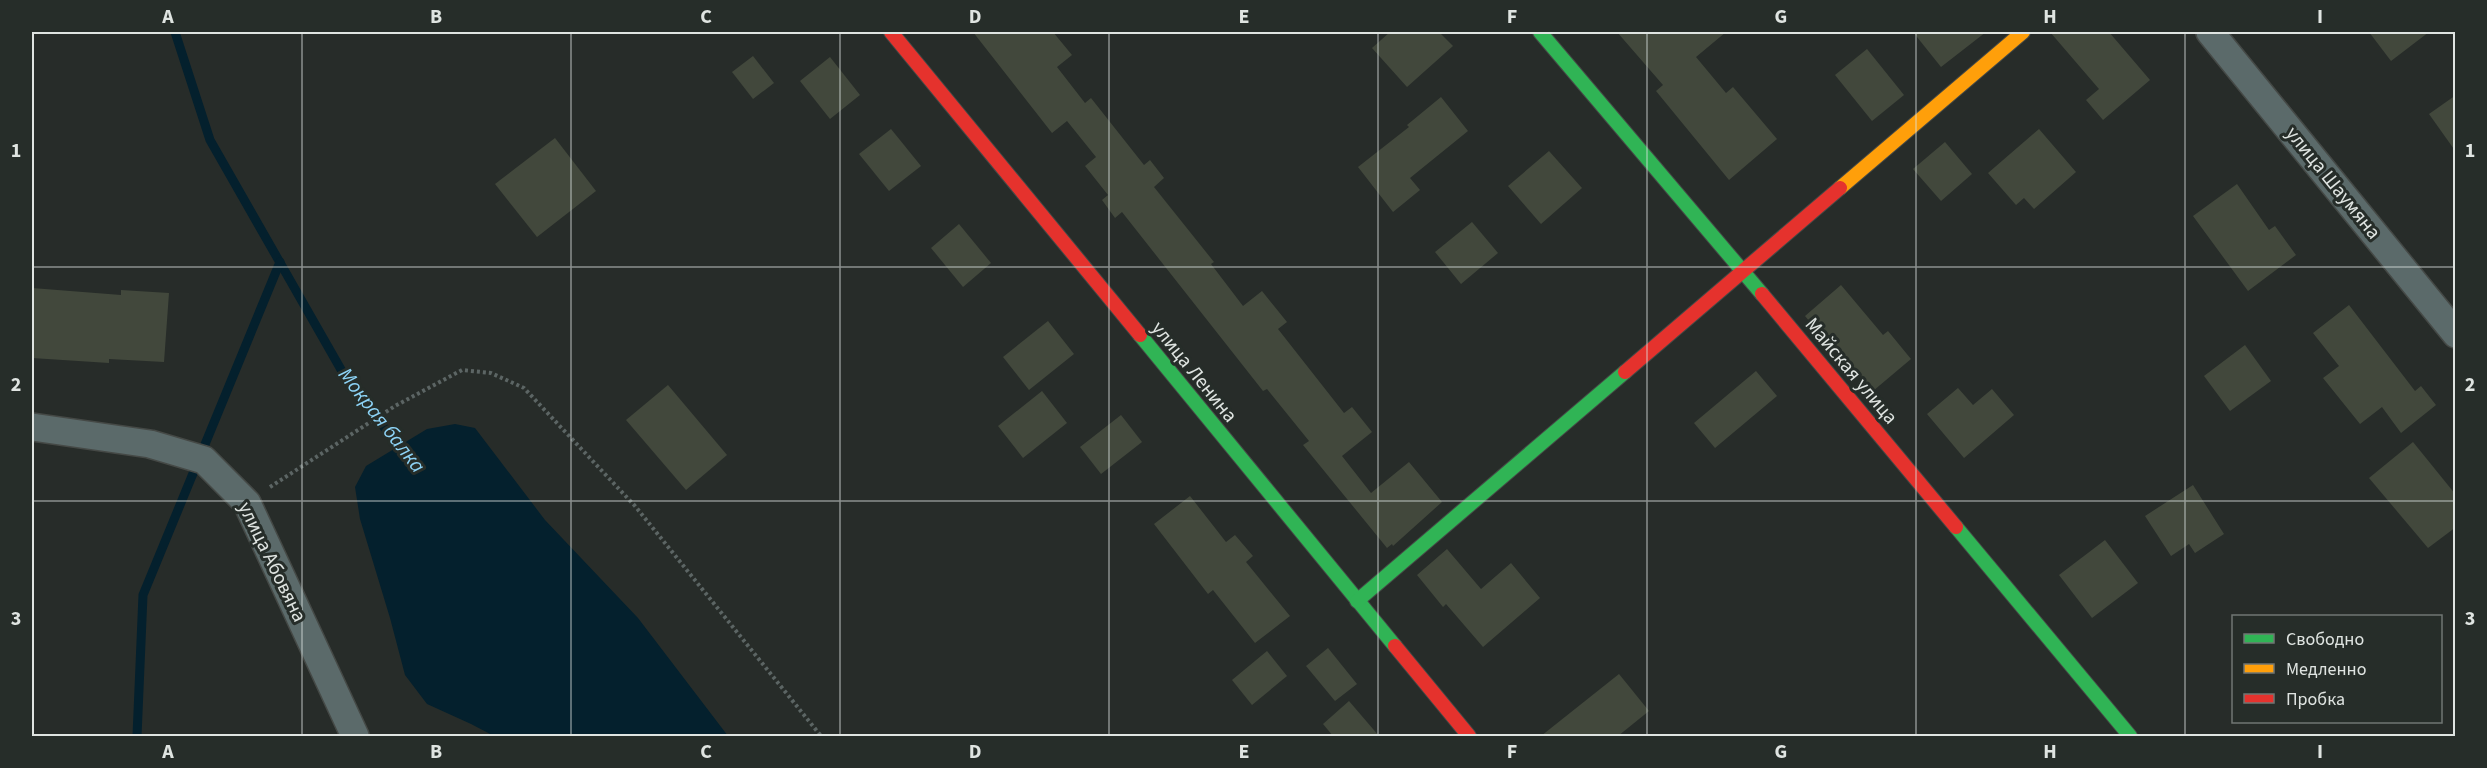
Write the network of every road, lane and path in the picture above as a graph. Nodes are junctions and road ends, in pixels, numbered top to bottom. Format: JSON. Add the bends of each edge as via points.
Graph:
{"nodes":[{"id":1,"x":891,"y":32,"type":"edge"},
{"id":2,"x":1540,"y":32,"type":"edge"},
{"id":3,"x":2023,"y":32,"type":"edge"},
{"id":4,"x":2210,"y":32,"type":"edge"},
{"id":5,"x":1743,"y":271,"type":"junction"},
{"id":6,"x":2456,"y":333,"type":"edge"},
{"id":7,"x":32,"y":427,"type":"edge"},
{"id":8,"x":247,"y":503,"type":"junction"},
{"id":9,"x":1357,"y":601,"type":"junction"},
{"id":10,"x":355,"y":736,"type":"edge"},
{"id":11,"x":821,"y":736,"type":"edge"},
{"id":12,"x":1469,"y":736,"type":"edge"},
{"id":13,"x":2130,"y":736,"type":"edge"}],
"edges":[{"from":1,"to":9,"type":"street","name":"улица Ленина"},
{"from":2,"to":5,"type":"street","name":"Майская улица"},
{"from":3,"to":5,"type":"street"},
{"from":4,"to":6,"type":"street","name":"улица Шаумяна"},
{"from":5,"to":9,"type":"street"},
{"from":5,"to":13,"type":"street","name":"Майская улица"},
{"from":7,"to":8,"type":"street","name":"улица Абовяна","via":[[150,444],[204,460]]},
{"from":8,"to":10,"type":"street","name":"улица Абовяна"},
{"from":8,"to":11,"type":"path","via":[[395,406],[462,370],[491,372],[525,388],[635,506]]},
{"from":9,"to":12,"type":"street","name":"улица Ленина"}]}
